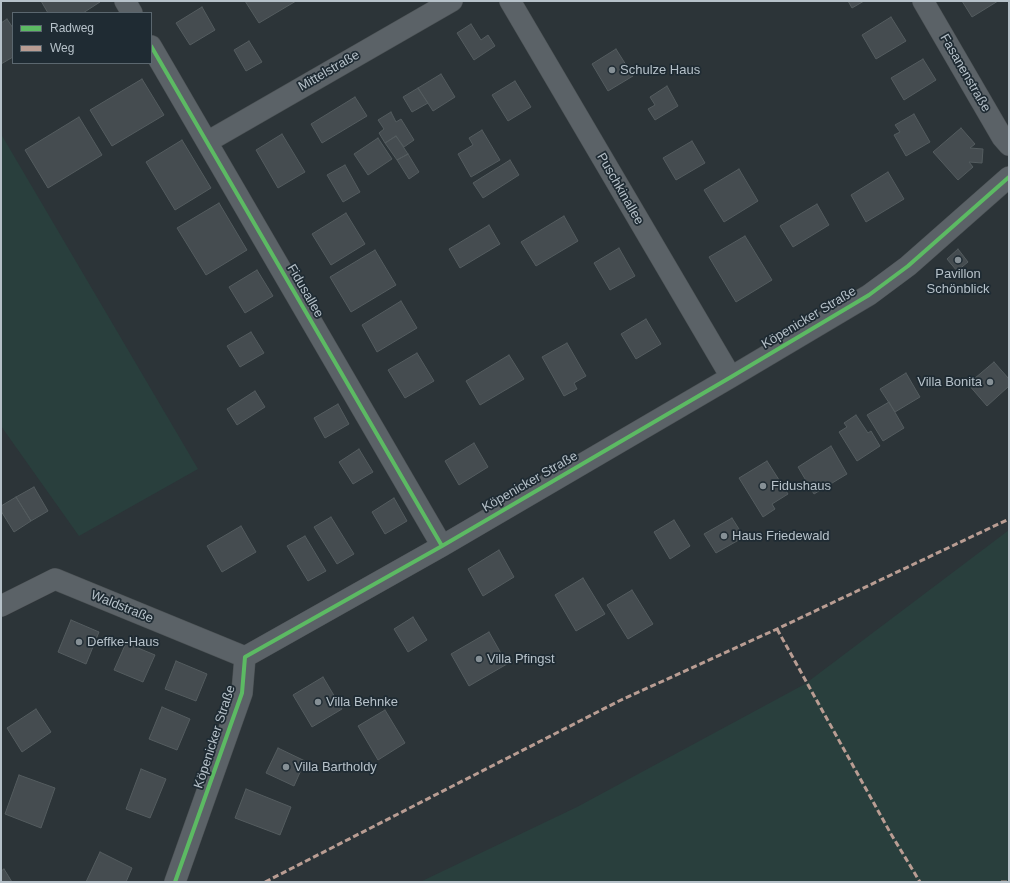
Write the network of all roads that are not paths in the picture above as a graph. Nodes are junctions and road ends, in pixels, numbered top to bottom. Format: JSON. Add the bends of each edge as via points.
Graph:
{"nodes":[{"id":1,"x":125,"y":1,"type":"edge"},
{"id":2,"x":452,"y":1,"type":"edge"},
{"id":3,"x":510,"y":1,"type":"edge"},
{"id":4,"x":923,"y":1,"type":"edge"},
{"id":5,"x":131,"y":12,"type":"edge"},
{"id":6,"x":152,"y":48,"type":"edge"},
{"id":7,"x":207,"y":142,"type":"junction"},
{"id":8,"x":1009,"y":145,"type":"edge"},
{"id":9,"x":1009,"y":177,"type":"edge"},
{"id":10,"x":731,"y":377,"type":"junction"},
{"id":11,"x":442,"y":546,"type":"junction"},
{"id":12,"x":1,"y":606,"type":"edge"},
{"id":13,"x":245,"y":657,"type":"junction"},
{"id":14,"x":175,"y":882,"type":"edge"}],
"edges":[{"from":1,"to":5,"type":"street"},
{"from":2,"to":7,"type":"street","name":"Mittelstraße"},
{"from":3,"to":10,"type":"street","name":"Puschkinallee"},
{"from":4,"to":8,"type":"street","name":"Fasanenstraße"},
{"from":6,"to":7,"type":"street","name":"Fidusallee"},
{"from":7,"to":11,"type":"street","name":"Fidusallee"},
{"from":9,"to":10,"type":"street","name":"Köpenicker Straße","via":[[908,266],[869,295]]},
{"from":10,"to":11,"type":"street","name":"Köpenicker Straße"},
{"from":11,"to":13,"type":"street","name":"Köpenicker Straße"},
{"from":12,"to":13,"type":"street","name":"Waldstraße","via":[[55,579]]},
{"from":13,"to":14,"type":"street","name":"Köpenicker Straße","via":[[242,693]]}]}
